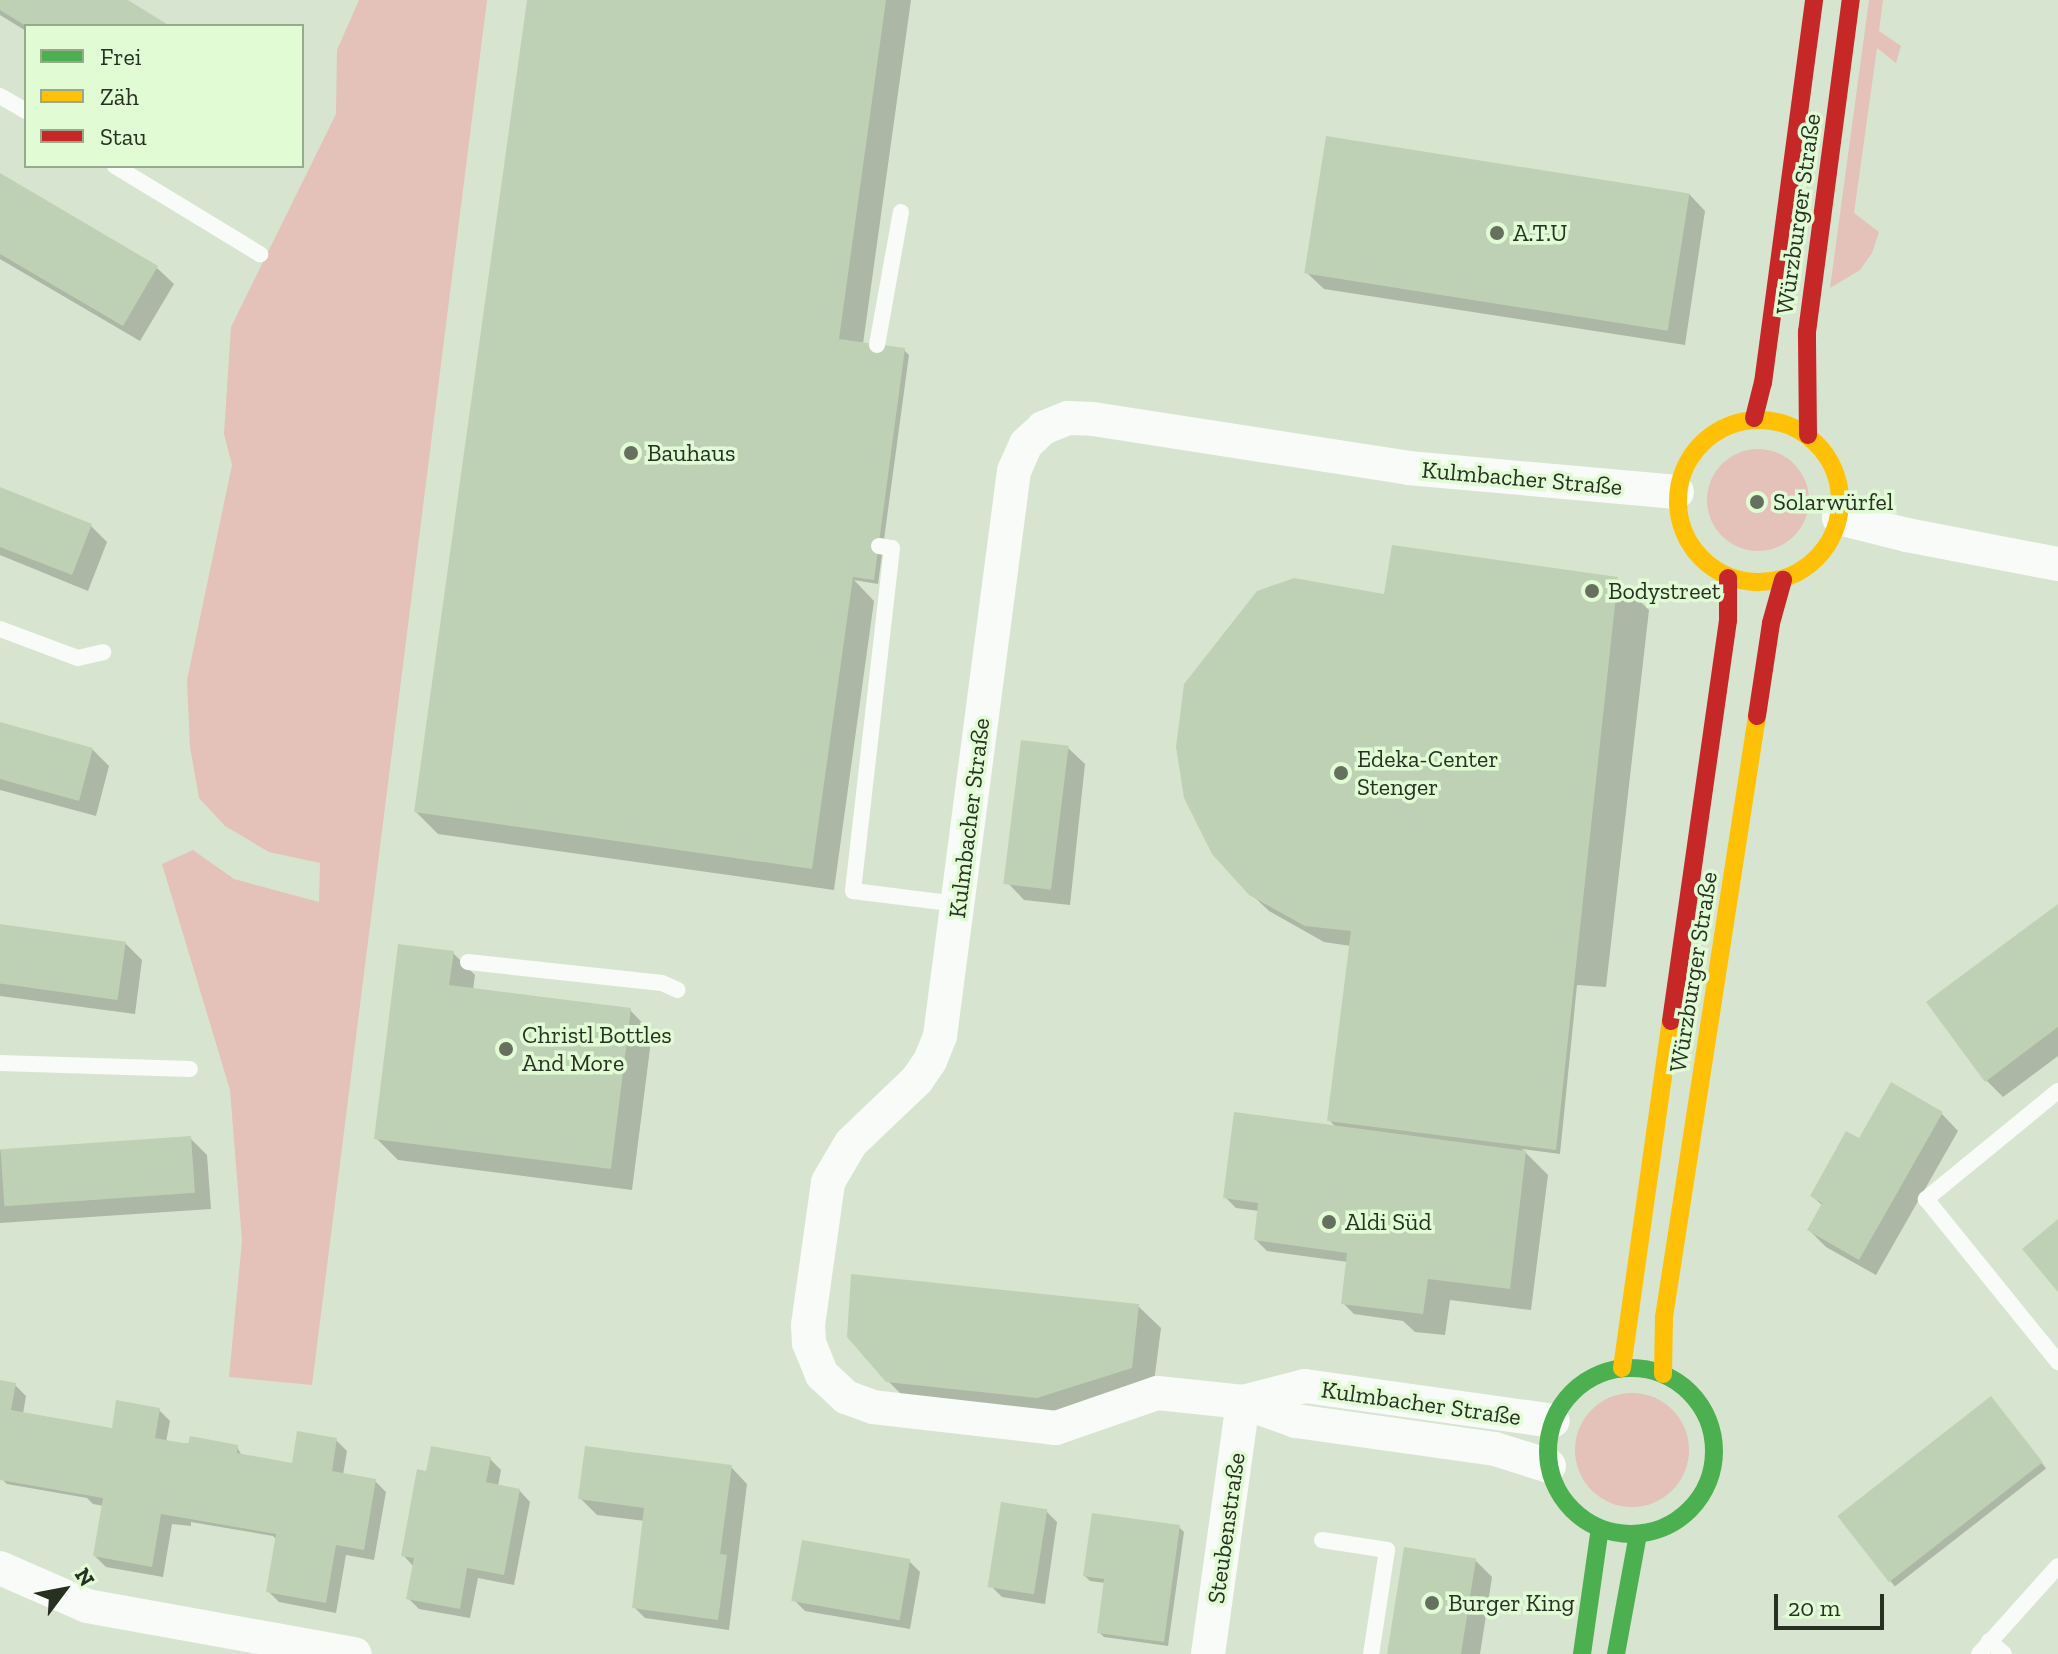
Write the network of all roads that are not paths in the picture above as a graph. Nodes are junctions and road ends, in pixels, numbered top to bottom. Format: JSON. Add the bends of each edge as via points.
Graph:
{"nodes":[{"id":1,"x":1814,"y":0,"type":"edge"},
{"id":2,"x":1851,"y":0,"type":"edge"},
{"id":3,"x":0,"y":96,"type":"edge"},
{"id":4,"x":24,"y":110,"type":"edge"},
{"id":5,"x":118,"y":168,"type":"edge"},
{"id":6,"x":901,"y":212,"type":"dead end"},
{"id":7,"x":260,"y":254,"type":"dead end"},
{"id":8,"x":877,"y":345,"type":"dead end"},
{"id":9,"x":1754,"y":418,"type":"junction"},
{"id":10,"x":1808,"y":435,"type":"junction"},
{"id":11,"x":1677,"y":492,"type":"junction"},
{"id":12,"x":1839,"y":518,"type":"junction"},
{"id":13,"x":879,"y":546,"type":"dead end"},
{"id":14,"x":2058,"y":564,"type":"edge"},
{"id":15,"x":1728,"y":578,"type":"junction"},
{"id":16,"x":1783,"y":580,"type":"junction"},
{"id":17,"x":0,"y":629,"type":"edge"},
{"id":18,"x":103,"y":652,"type":"dead end"},
{"id":19,"x":958,"y":904,"type":"junction"},
{"id":20,"x":468,"y":962,"type":"dead end"},
{"id":21,"x":678,"y":990,"type":"dead end"},
{"id":22,"x":0,"y":1063,"type":"edge"},
{"id":23,"x":190,"y":1069,"type":"dead end"},
{"id":24,"x":2058,"y":1091,"type":"edge"},
{"id":25,"x":2058,"y":1362,"type":"edge"},
{"id":26,"x":1622,"y":1368,"type":"junction"},
{"id":27,"x":1663,"y":1374,"type":"junction"},
{"id":28,"x":1243,"y":1402,"type":"junction"},
{"id":29,"x":1553,"y":1421,"type":"junction"},
{"id":30,"x":1549,"y":1466,"type":"junction"},
{"id":31,"x":1600,"y":1528,"type":"junction"},
{"id":32,"x":1638,"y":1534,"type":"junction"},
{"id":33,"x":1322,"y":1540,"type":"dead end"},
{"id":34,"x":2058,"y":1566,"type":"edge"},
{"id":35,"x":0,"y":1568,"type":"edge"},
{"id":36,"x":1984,"y":1648,"type":"edge"},
{"id":37,"x":355,"y":1654,"type":"edge"},
{"id":38,"x":1208,"y":1654,"type":"edge"},
{"id":39,"x":1371,"y":1654,"type":"edge"},
{"id":40,"x":1582,"y":1654,"type":"edge"},
{"id":41,"x":1616,"y":1654,"type":"edge"},
{"id":42,"x":2004,"y":1654,"type":"edge"}],
"edges":[{"from":1,"to":9,"type":"main road","name":"Würzburger Straße"},
{"from":2,"to":10,"type":"main road","name":"Würzburger Straße","via":[[1807,332]]},
{"from":3,"to":4,"type":"lane"},
{"from":5,"to":7,"type":"lane"},
{"from":6,"to":8,"type":"lane"},
{"from":9,"to":10,"type":"main road","via":[[1783,422]]},
{"from":9,"to":11,"type":"main road","via":[[1727,425],[1702,441],[1685,464]]},
{"from":10,"to":12,"type":"main road","via":[[1829,458],[1840,487]]},
{"from":11,"to":15,"type":"main road","via":[[1679,519],[1689,545]]},
{"from":11,"to":19,"type":"street","name":"Kulmbacher Straße","via":[[1408,468],[1093,419],[1068,418],[1043,428],[1026,444],[1014,471]]},
{"from":12,"to":14,"type":"street"},
{"from":12,"to":16,"type":"main road","via":[[1830,543],[1812,564]]},
{"from":13,"to":19,"type":"lane","via":[[892,548],[853,891]]},
{"from":15,"to":16,"type":"main road","via":[[1755,583]]},
{"from":15,"to":26,"type":"main road","name":"Würzburger Straße","via":[[1728,620]]},
{"from":16,"to":27,"type":"main road","name":"Würzburger Straße","via":[[1771,623],[1664,1317]]},
{"from":17,"to":18,"type":"lane","via":[[78,658]]},
{"from":19,"to":28,"type":"street","name":"Kulmbacher Straße","via":[[940,1036],[930,1061],[851,1143],[828,1182],[808,1325],[822,1375],[846,1397],[873,1407],[1056,1428],[1157,1393]]},
{"from":20,"to":21,"type":"lane","via":[[662,983]]},
{"from":22,"to":23,"type":"lane"},
{"from":24,"to":25,"type":"lane","via":[[1926,1199]]},
{"from":26,"to":27,"type":"main road"},
{"from":26,"to":29,"type":"main road","via":[[1580,1385]]},
{"from":27,"to":32,"type":"main road","via":[[1699,1403],[1710,1426],[1712,1464],[1699,1499],[1681,1517]]},
{"from":28,"to":29,"type":"street","name":"Kulmbacher Straße","via":[[1305,1386]]},
{"from":28,"to":30,"type":"street","name":"Kulmbacher Straße","via":[[1296,1421],[1495,1449]]},
{"from":28,"to":38,"type":"street","name":"Steubenstraße"},
{"from":29,"to":30,"type":"main road"},
{"from":30,"to":31,"type":"main road","via":[[1567,1503]]},
{"from":31,"to":32,"type":"main road"},
{"from":31,"to":40,"type":"main road"},
{"from":32,"to":41,"type":"main road"},
{"from":33,"to":39,"type":"lane","via":[[1387,1550]]},
{"from":34,"to":36,"type":"lane"},
{"from":35,"to":37,"type":"street","via":[[87,1606]]},
{"from":36,"to":42,"type":"lane"}]}
